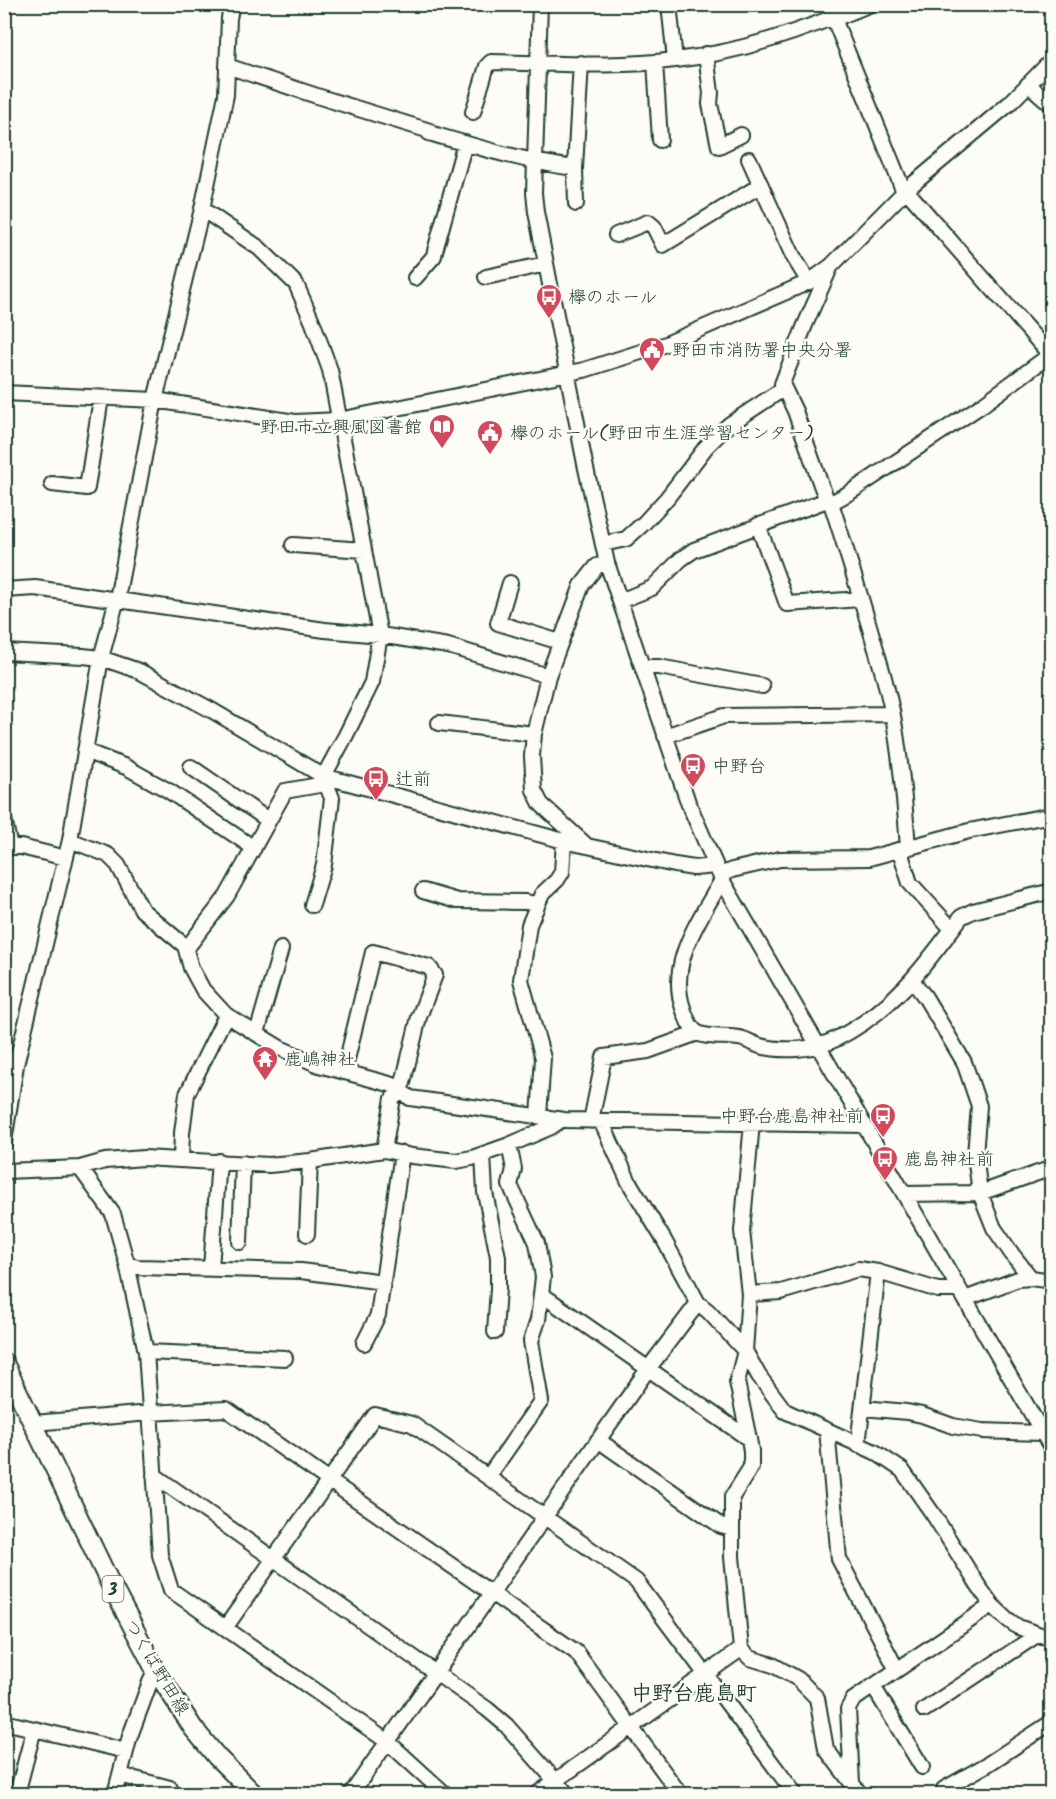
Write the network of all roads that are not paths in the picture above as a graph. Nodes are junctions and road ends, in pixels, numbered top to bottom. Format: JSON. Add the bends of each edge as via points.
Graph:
{"nodes":[{"id":1,"x":232,"y":4,"type":"edge"},
{"id":2,"x":540,"y":4,"type":"edge"},
{"id":3,"x":669,"y":4,"type":"edge"},
{"id":4,"x":871,"y":4,"type":"edge"},
{"id":5,"x":833,"y":13,"type":"edge"},
{"id":6,"x":706,"y":54,"type":"junction"},
{"id":7,"x":675,"y":60,"type":"junction"},
{"id":8,"x":1052,"y":60,"type":"edge"},
{"id":9,"x":655,"y":62,"type":"junction"},
{"id":10,"x":538,"y":63,"type":"junction"},
{"id":11,"x":581,"y":63,"type":"junction"},
{"id":12,"x":227,"y":66,"type":"junction"},
{"id":13,"x":1028,"y":84,"type":"junction"},
{"id":14,"x":1052,"y":105,"type":"edge"},
{"id":15,"x":473,"y":112,"type":"dead end"},
{"id":16,"x":741,"y":135,"type":"dead end"},
{"id":17,"x":660,"y":140,"type":"dead end"},
{"id":18,"x":465,"y":143,"type":"junction"},
{"id":19,"x":749,"y":159,"type":"dead end"},
{"id":20,"x":535,"y":161,"type":"junction"},
{"id":21,"x":575,"y":168,"type":"junction"},
{"id":22,"x":760,"y":185,"type":"junction"},
{"id":23,"x":905,"y":191,"type":"junction"},
{"id":24,"x":576,"y":204,"type":"dead end"},
{"id":25,"x":202,"y":209,"type":"junction"},
{"id":26,"x":616,"y":235,"type":"dead end"},
{"id":27,"x":546,"y":264,"type":"junction"},
{"id":28,"x":831,"y":266,"type":"junction"},
{"id":29,"x":486,"y":277,"type":"dead end"},
{"id":30,"x":414,"y":278,"type":"dead end"},
{"id":31,"x":810,"y":282,"type":"junction"},
{"id":32,"x":1051,"y":356,"type":"edge"},
{"id":33,"x":568,"y":375,"type":"junction"},
{"id":34,"x":783,"y":389,"type":"junction"},
{"id":35,"x":4,"y":393,"type":"edge"},
{"id":36,"x":101,"y":398,"type":"junction"},
{"id":37,"x":156,"y":400,"type":"junction"},
{"id":38,"x":339,"y":420,"type":"junction"},
{"id":39,"x":52,"y":484,"type":"dead end"},
{"id":40,"x":829,"y":502,"type":"junction"},
{"id":41,"x":758,"y":525,"type":"junction"},
{"id":42,"x":293,"y":544,"type":"dead end"},
{"id":43,"x":603,"y":544,"type":"junction"},
{"id":44,"x":364,"y":550,"type":"junction"},
{"id":45,"x":607,"y":563,"type":"junction"},
{"id":46,"x":510,"y":583,"type":"dead end"},
{"id":47,"x":4,"y":590,"type":"edge"},
{"id":48,"x":117,"y":599,"type":"junction"},
{"id":49,"x":861,"y":599,"type":"junction"},
{"id":50,"x":620,"y":601,"type":"junction"},
{"id":51,"x":380,"y":635,"type":"junction"},
{"id":52,"x":560,"y":642,"type":"junction"},
{"id":53,"x":4,"y":652,"type":"edge"},
{"id":54,"x":101,"y":658,"type":"junction"},
{"id":55,"x":642,"y":667,"type":"junction"},
{"id":56,"x":548,"y":676,"type":"junction"},
{"id":57,"x":762,"y":686,"type":"dead end"},
{"id":58,"x":892,"y":714,"type":"junction"},
{"id":59,"x":439,"y":723,"type":"dead end"},
{"id":60,"x":534,"y":734,"type":"junction"},
{"id":61,"x":665,"y":736,"type":"junction"},
{"id":62,"x":85,"y":751,"type":"junction"},
{"id":63,"x":191,"y":767,"type":"dead end"},
{"id":64,"x":322,"y":776,"type":"junction"},
{"id":65,"x":1052,"y":815,"type":"edge"},
{"id":66,"x":4,"y":819,"type":"edge"},
{"id":67,"x":268,"y":819,"type":"junction"},
{"id":68,"x":70,"y":840,"type":"junction"},
{"id":69,"x":564,"y":841,"type":"junction"},
{"id":70,"x":588,"y":846,"type":"junction"},
{"id":71,"x":12,"y":847,"type":"edge"},
{"id":72,"x":254,"y":848,"type":"junction"},
{"id":73,"x":904,"y":850,"type":"junction"},
{"id":74,"x":66,"y":858,"type":"junction"},
{"id":75,"x":719,"y":874,"type":"junction"},
{"id":76,"x":423,"y":891,"type":"dead end"},
{"id":77,"x":1052,"y":891,"type":"edge"},
{"id":78,"x":536,"y":904,"type":"junction"},
{"id":79,"x":312,"y":905,"type":"dead end"},
{"id":80,"x":952,"y":929,"type":"junction"},
{"id":81,"x":185,"y":946,"type":"junction"},
{"id":82,"x":281,"y":949,"type":"dead end"},
{"id":83,"x":912,"y":981,"type":"junction"},
{"id":84,"x":226,"y":1015,"type":"junction"},
{"id":85,"x":257,"y":1033,"type":"junction"},
{"id":86,"x":698,"y":1033,"type":"junction"},
{"id":87,"x":818,"y":1046,"type":"junction"},
{"id":88,"x":344,"y":1072,"type":"junction"},
{"id":89,"x":400,"y":1090,"type":"junction"},
{"id":90,"x":539,"y":1116,"type":"junction"},
{"id":91,"x":561,"y":1120,"type":"junction"},
{"id":92,"x":596,"y":1121,"type":"junction"},
{"id":93,"x":752,"y":1123,"type":"junction"},
{"id":94,"x":865,"y":1125,"type":"junction"},
{"id":95,"x":5,"y":1136,"type":"edge"},
{"id":96,"x":509,"y":1145,"type":"junction"},
{"id":97,"x":384,"y":1150,"type":"junction"},
{"id":98,"x":402,"y":1153,"type":"junction"},
{"id":99,"x":483,"y":1155,"type":"junction"},
{"id":100,"x":181,"y":1159,"type":"junction"},
{"id":101,"x":219,"y":1161,"type":"junction"},
{"id":102,"x":310,"y":1161,"type":"junction"},
{"id":103,"x":243,"y":1163,"type":"junction"},
{"id":104,"x":81,"y":1168,"type":"junction"},
{"id":105,"x":1052,"y":1168,"type":"edge"},
{"id":106,"x":4,"y":1171,"type":"edge"},
{"id":107,"x":980,"y":1193,"type":"junction"},
{"id":108,"x":904,"y":1194,"type":"junction"},
{"id":109,"x":308,"y":1234,"type":"dead end"},
{"id":110,"x":240,"y":1242,"type":"dead end"},
{"id":111,"x":127,"y":1264,"type":"junction"},
{"id":112,"x":211,"y":1268,"type":"junction"},
{"id":113,"x":878,"y":1272,"type":"junction"},
{"id":114,"x":1031,"y":1278,"type":"junction"},
{"id":115,"x":1052,"y":1281,"type":"edge"},
{"id":116,"x":383,"y":1282,"type":"junction"},
{"id":117,"x":542,"y":1294,"type":"junction"},
{"id":118,"x":749,"y":1294,"type":"junction"},
{"id":119,"x":963,"y":1295,"type":"junction"},
{"id":120,"x":698,"y":1304,"type":"junction"},
{"id":121,"x":495,"y":1332,"type":"dead end"},
{"id":122,"x":364,"y":1343,"type":"dead end"},
{"id":123,"x":745,"y":1351,"type":"junction"},
{"id":124,"x":146,"y":1352,"type":"junction"},
{"id":125,"x":285,"y":1358,"type":"dead end"},
{"id":126,"x":4,"y":1362,"type":"edge"},
{"id":127,"x":648,"y":1369,"type":"junction"},
{"id":128,"x":862,"y":1408,"type":"junction"},
{"id":129,"x":150,"y":1413,"type":"junction"},
{"id":130,"x":34,"y":1423,"type":"junction"},
{"id":131,"x":827,"y":1430,"type":"junction"},
{"id":132,"x":1042,"y":1434,"type":"junction"},
{"id":133,"x":749,"y":1439,"type":"junction"},
{"id":134,"x":598,"y":1440,"type":"junction"},
{"id":135,"x":858,"y":1445,"type":"junction"},
{"id":136,"x":1052,"y":1449,"type":"edge"},
{"id":137,"x":154,"y":1475,"type":"junction"},
{"id":138,"x":488,"y":1477,"type":"junction"},
{"id":139,"x":329,"y":1479,"type":"junction"},
{"id":140,"x":545,"y":1517,"type":"junction"},
{"id":141,"x":732,"y":1529,"type":"junction"},
{"id":142,"x":273,"y":1559,"type":"junction"},
{"id":143,"x":491,"y":1594,"type":"junction"},
{"id":144,"x":992,"y":1605,"type":"junction"},
{"id":145,"x":225,"y":1628,"type":"junction"},
{"id":146,"x":1037,"y":1635,"type":"junction"},
{"id":147,"x":1052,"y":1638,"type":"edge"},
{"id":148,"x":741,"y":1649,"type":"junction"},
{"id":149,"x":155,"y":1669,"type":"junction"},
{"id":150,"x":897,"y":1670,"type":"junction"},
{"id":151,"x":435,"y":1673,"type":"junction"},
{"id":152,"x":704,"y":1674,"type":"junction"},
{"id":153,"x":873,"y":1686,"type":"junction"},
{"id":154,"x":924,"y":1710,"type":"dead end"},
{"id":155,"x":4,"y":1722,"type":"edge"},
{"id":156,"x":1052,"y":1722,"type":"edge"},
{"id":157,"x":629,"y":1727,"type":"junction"},
{"id":158,"x":34,"y":1728,"type":"junction"},
{"id":159,"x":388,"y":1742,"type":"junction"},
{"id":160,"x":126,"y":1751,"type":"junction"},
{"id":161,"x":922,"y":1767,"type":"dead end"},
{"id":162,"x":120,"y":1775,"type":"junction"},
{"id":163,"x":555,"y":1781,"type":"junction"},
{"id":164,"x":170,"y":1788,"type":"dead end"},
{"id":165,"x":855,"y":1789,"type":"edge"},
{"id":166,"x":944,"y":1789,"type":"dead end"},
{"id":167,"x":17,"y":1794,"type":"edge"},
{"id":168,"x":115,"y":1794,"type":"edge"},
{"id":169,"x":254,"y":1794,"type":"edge"},
{"id":170,"x":351,"y":1794,"type":"edge"},
{"id":171,"x":445,"y":1794,"type":"edge"},
{"id":172,"x":537,"y":1794,"type":"edge"},
{"id":173,"x":567,"y":1794,"type":"edge"},
{"id":174,"x":680,"y":1794,"type":"edge"},
{"id":175,"x":795,"y":1794,"type":"edge"}],
"edges":[{"from":1,"to":12,"type":"street"},
{"from":2,"to":10,"type":"street"},
{"from":3,"to":7,"type":"street"},
{"from":4,"to":5,"type":"street"},
{"from":5,"to":6,"type":"street","via":[[796,33]]},
{"from":5,"to":23,"type":"street"},
{"from":6,"to":7,"type":"street"},
{"from":6,"to":16,"type":"street","via":[[719,147]]},
{"from":7,"to":9,"type":"street"},
{"from":8,"to":13,"type":"street"},
{"from":9,"to":11,"type":"street"},
{"from":9,"to":17,"type":"street"},
{"from":10,"to":11,"type":"street"},
{"from":10,"to":15,"type":"street","via":[[491,62]]},
{"from":10,"to":20,"type":"street"},
{"from":11,"to":21,"type":"street"},
{"from":12,"to":18,"type":"street"},
{"from":12,"to":25,"type":"street","via":[[226,95]]},
{"from":13,"to":14,"type":"street"},
{"from":13,"to":23,"type":"street"},
{"from":18,"to":20,"type":"street"},
{"from":18,"to":30,"type":"street","via":[[434,256]]},
{"from":19,"to":22,"type":"street"},
{"from":20,"to":21,"type":"street"},
{"from":20,"to":27,"type":"street","via":[[536,212]]},
{"from":21,"to":24,"type":"street"},
{"from":22,"to":26,"type":"street","via":[[663,245],[648,222]]},
{"from":22,"to":31,"type":"street","via":[[793,256]]},
{"from":23,"to":28,"type":"street"},
{"from":23,"to":32,"type":"street"},
{"from":25,"to":37,"type":"street"},
{"from":25,"to":38,"type":"street","via":[[259,248],[296,284],[330,370]]},
{"from":27,"to":29,"type":"street"},
{"from":27,"to":33,"type":"street"},
{"from":28,"to":31,"type":"street"},
{"from":28,"to":34,"type":"street"},
{"from":31,"to":33,"type":"street","via":[[666,344]]},
{"from":32,"to":40,"type":"street","via":[[849,493]]},
{"from":33,"to":38,"type":"street"},
{"from":33,"to":43,"type":"street"},
{"from":34,"to":40,"type":"street"},
{"from":34,"to":43,"type":"street","via":[[717,435],[667,498],[626,539]]},
{"from":35,"to":36,"type":"street"},
{"from":36,"to":37,"type":"street"},
{"from":36,"to":39,"type":"street","via":[[87,488]]},
{"from":37,"to":38,"type":"street","via":[[295,422]]},
{"from":37,"to":48,"type":"street"},
{"from":38,"to":44,"type":"street"},
{"from":40,"to":41,"type":"street"},
{"from":40,"to":49,"type":"street"},
{"from":41,"to":49,"type":"street","via":[[787,604]]},
{"from":41,"to":50,"type":"street","via":[[694,550],[652,588]]},
{"from":42,"to":44,"type":"street"},
{"from":43,"to":45,"type":"street"},
{"from":44,"to":51,"type":"street"},
{"from":45,"to":50,"type":"street"},
{"from":45,"to":52,"type":"street","via":[[597,567],[582,585]]},
{"from":46,"to":52,"type":"street","via":[[498,623]]},
{"from":47,"to":48,"type":"street","via":[[35,588]]},
{"from":48,"to":51,"type":"street"},
{"from":48,"to":54,"type":"street"},
{"from":49,"to":58,"type":"street"},
{"from":50,"to":55,"type":"street"},
{"from":51,"to":56,"type":"street","via":[[448,646]]},
{"from":51,"to":64,"type":"street","via":[[372,682]]},
{"from":52,"to":56,"type":"street"},
{"from":53,"to":54,"type":"street"},
{"from":54,"to":62,"type":"street"},
{"from":54,"to":64,"type":"street","via":[[139,671]]},
{"from":55,"to":57,"type":"street"},
{"from":55,"to":61,"type":"street"},
{"from":56,"to":60,"type":"street"},
{"from":58,"to":61,"type":"street","via":[[724,716]]},
{"from":58,"to":73,"type":"street","via":[[904,790]]},
{"from":59,"to":60,"type":"street"},
{"from":60,"to":70,"type":"street","via":[[534,790],[541,804]]},
{"from":61,"to":75,"type":"street"},
{"from":62,"to":68,"type":"street"},
{"from":62,"to":72,"type":"street","via":[[160,786]]},
{"from":63,"to":67,"type":"street"},
{"from":64,"to":67,"type":"street","via":[[319,785],[285,791]]},
{"from":64,"to":69,"type":"street"},
{"from":64,"to":79,"type":"street","via":[[332,798],[324,865]]},
{"from":65,"to":73,"type":"street","via":[[969,831]]},
{"from":66,"to":71,"type":"street"},
{"from":67,"to":72,"type":"street"},
{"from":68,"to":74,"type":"street"},
{"from":68,"to":81,"type":"street","via":[[108,855],[118,865],[141,910]]},
{"from":69,"to":70,"type":"street"},
{"from":69,"to":78,"type":"street","via":[[562,872]]},
{"from":70,"to":75,"type":"street"},
{"from":71,"to":74,"type":"street"},
{"from":72,"to":81,"type":"street","via":[[227,896]]},
{"from":73,"to":75,"type":"street","via":[[869,858],[780,859]]},
{"from":73,"to":80,"type":"street","via":[[910,883]]},
{"from":74,"to":95,"type":"street","via":[[16,1065]]},
{"from":75,"to":86,"type":"street","via":[[681,964],[679,986],[683,1006],[690,1025]]},
{"from":75,"to":87,"type":"street"},
{"from":76,"to":78,"type":"street","via":[[457,901]]},
{"from":77,"to":80,"type":"street","via":[[973,911],[961,917]]},
{"from":78,"to":90,"type":"street","via":[[521,980],[543,1059]]},
{"from":80,"to":83,"type":"street"},
{"from":81,"to":84,"type":"street","via":[[203,990]]},
{"from":82,"to":85,"type":"street"},
{"from":83,"to":87,"type":"street","via":[[873,1018]]},
{"from":83,"to":107,"type":"street","via":[[964,1062],[979,1106],[975,1155]]},
{"from":84,"to":85,"type":"street"},
{"from":84,"to":100,"type":"street","via":[[187,1094]]},
{"from":85,"to":88,"type":"street","via":[[280,1048]]},
{"from":86,"to":87,"type":"street","via":[[744,1039],[774,1048]]},
{"from":86,"to":92,"type":"street","via":[[648,1051],[604,1057]]},
{"from":87,"to":94,"type":"street"},
{"from":88,"to":89,"type":"street"},
{"from":88,"to":89,"type":"street","via":[[373,952],[429,967],[435,975],[419,1017]]},
{"from":89,"to":90,"type":"street","via":[[410,1098]]},
{"from":89,"to":97,"type":"street","via":[[393,1098]]},
{"from":90,"to":91,"type":"street"},
{"from":91,"to":92,"type":"street"},
{"from":91,"to":96,"type":"street"},
{"from":92,"to":93,"type":"street"},
{"from":92,"to":120,"type":"street"},
{"from":93,"to":94,"type":"street"},
{"from":93,"to":118,"type":"street","via":[[742,1231]]},
{"from":94,"to":108,"type":"street"},
{"from":96,"to":99,"type":"street"},
{"from":96,"to":117,"type":"street","via":[[514,1169],[510,1185],[537,1243]]},
{"from":97,"to":98,"type":"street"},
{"from":97,"to":102,"type":"street"},
{"from":98,"to":99,"type":"street","via":[[456,1161]]},
{"from":98,"to":116,"type":"street"},
{"from":99,"to":121,"type":"street","via":[[485,1192],[498,1257]]},
{"from":100,"to":101,"type":"street"},
{"from":100,"to":104,"type":"street","via":[[105,1161]]},
{"from":101,"to":103,"type":"street"},
{"from":101,"to":112,"type":"street"},
{"from":102,"to":103,"type":"street"},
{"from":102,"to":109,"type":"street"},
{"from":103,"to":110,"type":"street"},
{"from":104,"to":106,"type":"street"},
{"from":104,"to":111,"type":"street","via":[[113,1214]]},
{"from":105,"to":107,"type":"street"},
{"from":107,"to":108,"type":"street"},
{"from":107,"to":114,"type":"street","via":[[994,1228]]},
{"from":108,"to":119,"type":"street"},
{"from":111,"to":112,"type":"street"},
{"from":111,"to":124,"type":"street"},
{"from":112,"to":116,"type":"street","via":[[301,1271]]},
{"from":113,"to":118,"type":"street","via":[[858,1269],[781,1292]]},
{"from":113,"to":119,"type":"street"},
{"from":113,"to":128,"type":"street"},
{"from":114,"to":115,"type":"street"},
{"from":114,"to":119,"type":"street"},
{"from":116,"to":122,"type":"street","via":[[378,1315]]},
{"from":117,"to":127,"type":"street"},
{"from":117,"to":138,"type":"street","via":[[531,1341],[541,1401]]},
{"from":118,"to":123,"type":"street"},
{"from":119,"to":132,"type":"street"},
{"from":120,"to":123,"type":"street"},
{"from":120,"to":127,"type":"street"},
{"from":123,"to":131,"type":"street","via":[[785,1411]]},
{"from":123,"to":133,"type":"street","via":[[737,1382]]},
{"from":124,"to":125,"type":"street"},
{"from":124,"to":129,"type":"street"},
{"from":126,"to":130,"type":"main road","name":"つくば野田線","number":"3"},
{"from":127,"to":133,"type":"street"},
{"from":127,"to":134,"type":"street"},
{"from":128,"to":132,"type":"street","via":[[915,1413],[982,1431]]},
{"from":128,"to":135,"type":"street"},
{"from":129,"to":130,"type":"street"},
{"from":129,"to":137,"type":"street"},
{"from":129,"to":139,"type":"street","via":[[226,1409]]},
{"from":130,"to":149,"type":"main road","name":"つくば野田線","number":"3"},
{"from":131,"to":135,"type":"street"},
{"from":131,"to":150,"type":"street","via":[[838,1559]]},
{"from":132,"to":136,"type":"street"},
{"from":133,"to":141,"type":"street","via":[[751,1467],[732,1497]]},
{"from":134,"to":140,"type":"street"},
{"from":134,"to":141,"type":"street","via":[[721,1526]]},
{"from":135,"to":144,"type":"street","via":[[902,1470]]},
{"from":137,"to":142,"type":"street"},
{"from":137,"to":145,"type":"street","via":[[160,1555],[171,1590]]},
{"from":138,"to":139,"type":"street","via":[[412,1424],[375,1415]]},
{"from":138,"to":140,"type":"street"},
{"from":139,"to":142,"type":"street"},
{"from":139,"to":143,"type":"street"},
{"from":140,"to":143,"type":"street"},
{"from":140,"to":152,"type":"street","via":[[636,1581]]},
{"from":141,"to":148,"type":"street"},
{"from":142,"to":145,"type":"street"},
{"from":142,"to":151,"type":"street"},
{"from":143,"to":151,"type":"street"},
{"from":143,"to":157,"type":"street","via":[[576,1652]]},
{"from":144,"to":146,"type":"street","via":[[1018,1627]]},
{"from":144,"to":150,"type":"street"},
{"from":145,"to":159,"type":"street"},
{"from":146,"to":147,"type":"street"},
{"from":146,"to":154,"type":"street"},
{"from":148,"to":152,"type":"street"},
{"from":148,"to":165,"type":"street","via":[[750,1658],[798,1679],[817,1698],[826,1749]]},
{"from":149,"to":160,"type":"street"},
{"from":149,"to":169,"type":"main road","name":"つくば野田線","number":"3","via":[[193,1728]]},
{"from":150,"to":153,"type":"street"},
{"from":151,"to":159,"type":"street"},
{"from":151,"to":163,"type":"street","via":[[506,1725]]},
{"from":152,"to":157,"type":"street"},
{"from":152,"to":175,"type":"street"},
{"from":153,"to":161,"type":"street"},
{"from":153,"to":165,"type":"street","via":[[848,1708]]},
{"from":155,"to":158,"type":"street"},
{"from":156,"to":166,"type":"street"},
{"from":157,"to":163,"type":"street"},
{"from":157,"to":174,"type":"street"},
{"from":158,"to":160,"type":"street"},
{"from":158,"to":167,"type":"street"},
{"from":159,"to":170,"type":"street"},
{"from":159,"to":171,"type":"street"},
{"from":160,"to":162,"type":"street"},
{"from":162,"to":164,"type":"street"},
{"from":162,"to":168,"type":"street"},
{"from":163,"to":172,"type":"street"},
{"from":163,"to":173,"type":"street"}]}
